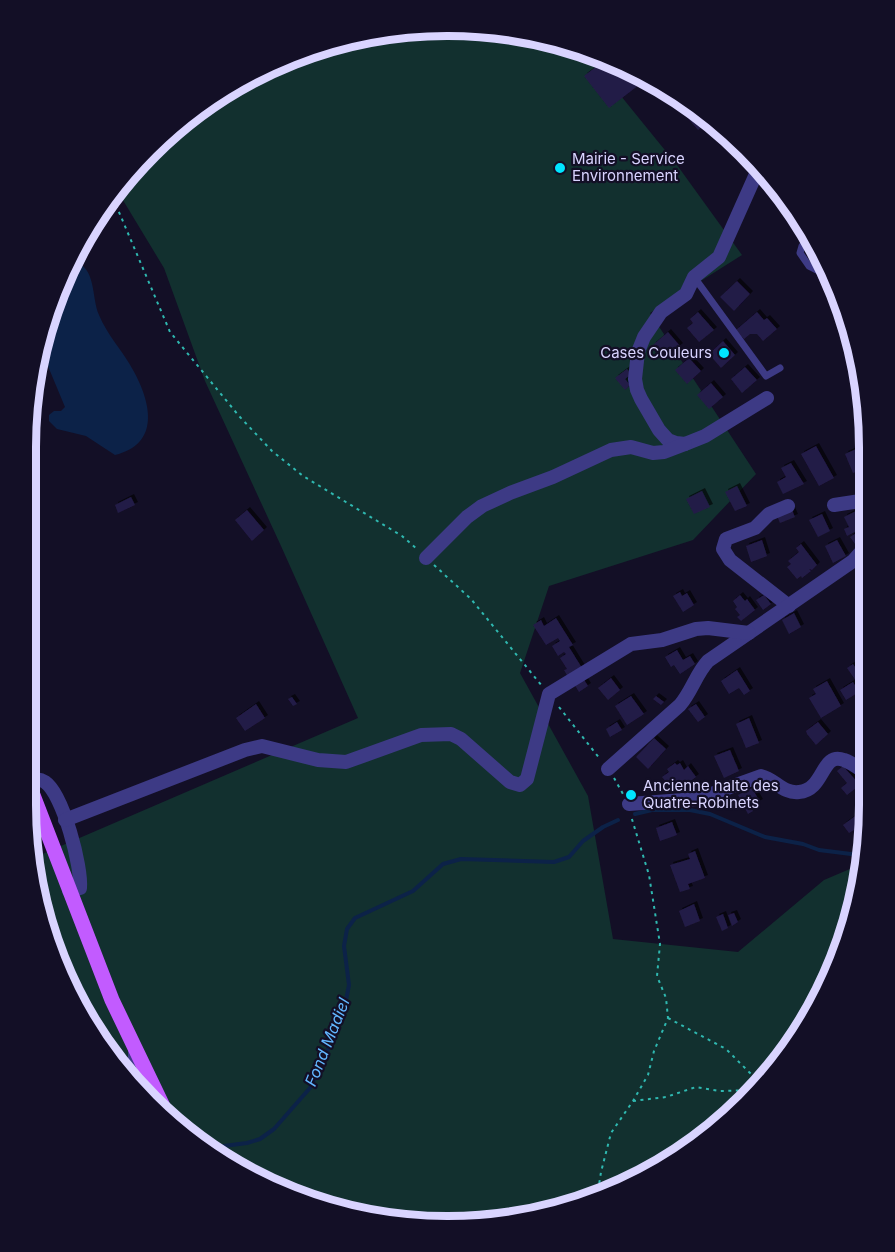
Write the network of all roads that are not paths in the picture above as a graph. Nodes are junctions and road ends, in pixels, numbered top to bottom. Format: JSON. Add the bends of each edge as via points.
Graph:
{"nodes":[{"id":1,"x":756,"y":175,"type":"edge"},
{"id":2,"x":805,"y":244,"type":"edge"},
{"id":3,"x":819,"y":269,"type":"edge"},
{"id":4,"x":819,"y":272,"type":"junction"},
{"id":5,"x":694,"y":277,"type":"junction"},
{"id":6,"x":828,"y":290,"type":"dead end"},
{"id":7,"x":780,"y":368,"type":"dead end"},
{"id":8,"x":767,"y":398,"type":"dead end"},
{"id":9,"x":686,"y":444,"type":"junction"},
{"id":10,"x":859,"y":501,"type":"edge"},
{"id":11,"x":834,"y":505,"type":"dead end"},
{"id":12,"x":788,"y":506,"type":"dead end"},
{"id":13,"x":859,"y":555,"type":"edge"},
{"id":14,"x":426,"y":558,"type":"road end"},
{"id":15,"x":789,"y":606,"type":"junction"},
{"id":16,"x":749,"y":633,"type":"junction"},
{"id":17,"x":608,"y":769,"type":"road end"},
{"id":18,"x":859,"y":769,"type":"edge"},
{"id":19,"x":36,"y":779,"type":"edge"},
{"id":20,"x":36,"y":803,"type":"edge"},
{"id":21,"x":629,"y":804,"type":"road end"},
{"id":22,"x":65,"y":820,"type":"junction"},
{"id":23,"x":69,"y":891,"type":"junction"},
{"id":24,"x":135,"y":1048,"type":"junction"},
{"id":25,"x":136,"y":1074,"type":"edge"},
{"id":26,"x":158,"y":1096,"type":"edge"}],
"edges":[{"from":1,"to":5,"type":"street","via":[[719,257]]},
{"from":2,"to":4,"type":"lane","via":[[800,253]]},
{"from":3,"to":4,"type":"lane"},
{"from":4,"to":6,"type":"lane"},
{"from":5,"to":7,"type":"lane","via":[[766,376]]},
{"from":5,"to":9,"type":"street","via":[[686,294],[661,312],[644,337],[635,379],[641,399],[660,430],[668,440]]},
{"from":8,"to":9,"type":"street"},
{"from":9,"to":14,"type":"street","via":[[654,453],[631,447],[611,450],[510,493],[467,517]]},
{"from":10,"to":11,"type":"street"},
{"from":12,"to":15,"type":"street","via":[[769,514],[755,528],[726,539],[723,549],[730,561]]},
{"from":13,"to":15,"type":"street"},
{"from":15,"to":16,"type":"street"},
{"from":16,"to":17,"type":"street","via":[[708,661],[680,705]]},
{"from":16,"to":22,"type":"street","via":[[696,629],[662,640],[631,644],[549,694],[527,779],[519,785],[451,734],[421,735],[346,762],[318,760],[262,746]]},
{"from":18,"to":21,"type":"street","via":[[845,760],[834,759],[825,765],[818,782],[805,791],[787,791],[760,776],[697,800]]},
{"from":19,"to":22,"type":"street","via":[[48,783],[62,806]]},
{"from":20,"to":23,"type":"main road"},
{"from":22,"to":23,"type":"street","via":[[81,876],[80,888]]},
{"from":23,"to":24,"type":"main road"},
{"from":24,"to":25,"type":"street"},
{"from":24,"to":26,"type":"main road"}]}
